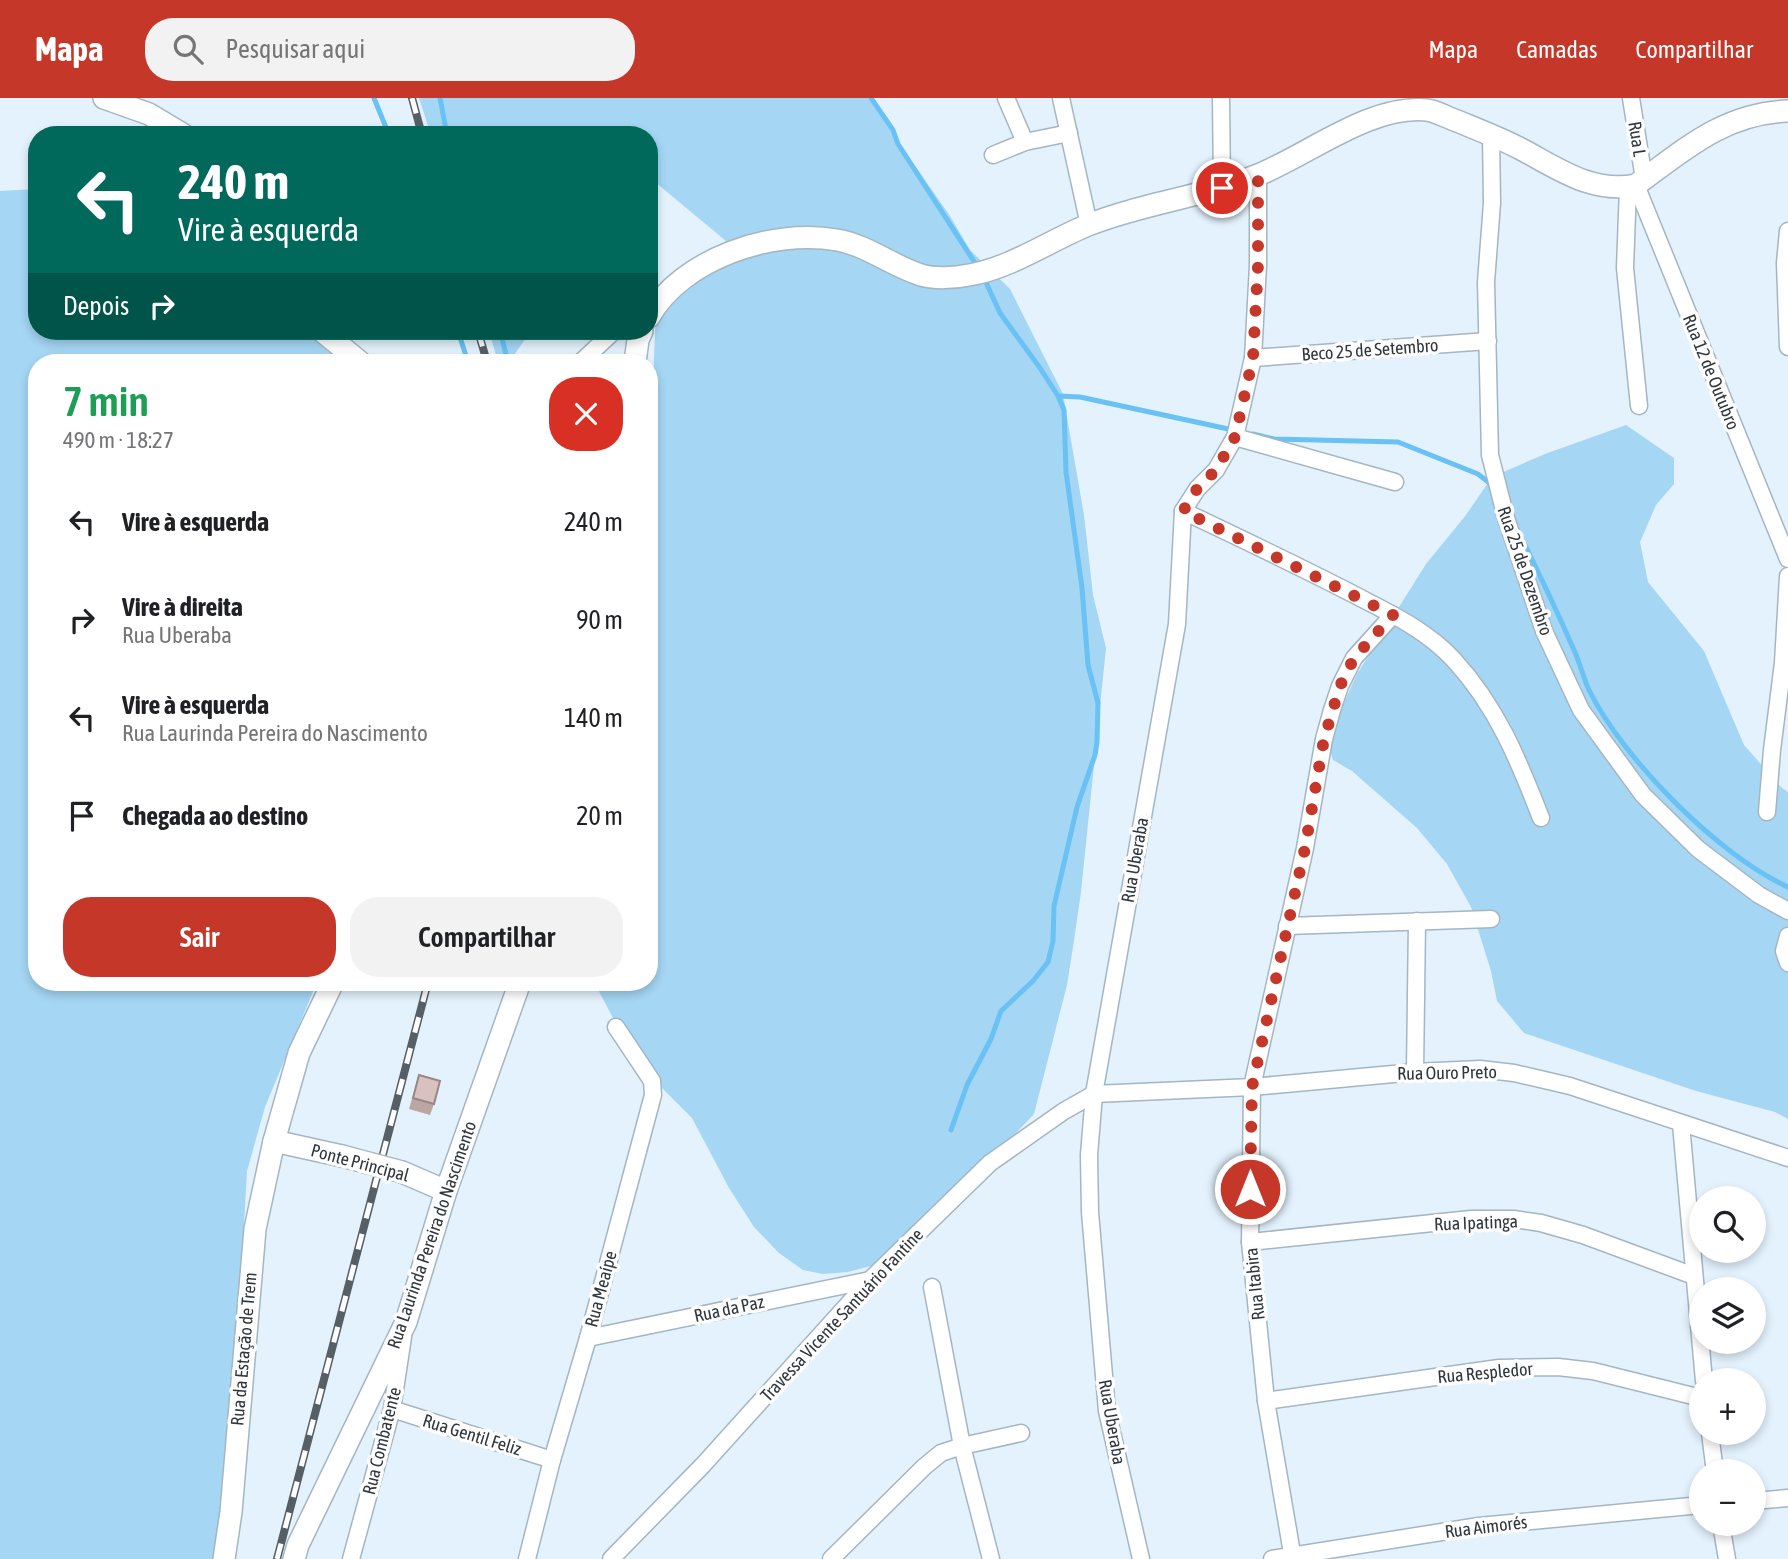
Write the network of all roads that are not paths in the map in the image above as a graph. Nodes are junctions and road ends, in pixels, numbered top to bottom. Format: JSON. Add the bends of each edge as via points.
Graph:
{"nodes":[{"id":1,"x":104,"y":98,"type":"edge"},
{"id":2,"x":1006,"y":98,"type":"edge"},
{"id":3,"x":1061,"y":98,"type":"edge"},
{"id":4,"x":1221,"y":98,"type":"edge"},
{"id":5,"x":1630,"y":98,"type":"edge"},
{"id":6,"x":1426,"y":104,"type":"edge"},
{"id":7,"x":1788,"y":111,"type":"edge"},
{"id":8,"x":169,"y":126,"type":"edge"},
{"id":9,"x":1069,"y":133,"type":"junction"},
{"id":10,"x":1491,"y":135,"type":"junction"},
{"id":11,"x":1025,"y":142,"type":"junction"},
{"id":12,"x":993,"y":155,"type":"dead end"},
{"id":13,"x":1258,"y":176,"type":"junction"},
{"id":14,"x":1222,"y":180,"type":"junction"},
{"id":15,"x":1636,"y":184,"type":"junction"},
{"id":16,"x":1089,"y":225,"type":"junction"},
{"id":17,"x":1788,"y":231,"type":"edge"},
{"id":18,"x":658,"y":300,"type":"edge"},
{"id":19,"x":333,"y":340,"type":"edge"},
{"id":20,"x":604,"y":340,"type":"edge"},
{"id":21,"x":1488,"y":341,"type":"junction"},
{"id":22,"x":1788,"y":346,"type":"edge"},
{"id":23,"x":350,"y":354,"type":"edge"},
{"id":24,"x":590,"y":354,"type":"edge"},
{"id":25,"x":1253,"y":358,"type":"junction"},
{"id":26,"x":1639,"y":407,"type":"dead end"},
{"id":27,"x":1235,"y":437,"type":"junction"},
{"id":28,"x":1395,"y":482,"type":"dead end"},
{"id":29,"x":1183,"y":511,"type":"junction"},
{"id":30,"x":1788,"y":559,"type":"edge"},
{"id":31,"x":1788,"y":576,"type":"edge"},
{"id":32,"x":1393,"y":615,"type":"junction"},
{"id":33,"x":1767,"y":812,"type":"dead end"},
{"id":34,"x":1541,"y":818,"type":"dead end"},
{"id":35,"x":1788,"y":911,"type":"edge"},
{"id":36,"x":1491,"y":919,"type":"dead end"},
{"id":37,"x":1417,"y":921,"type":"junction"},
{"id":38,"x":1287,"y":926,"type":"junction"},
{"id":39,"x":1788,"y":936,"type":"edge"},
{"id":40,"x":1788,"y":963,"type":"edge"},
{"id":41,"x":329,"y":991,"type":"edge"},
{"id":42,"x":517,"y":991,"type":"edge"},
{"id":43,"x":616,"y":1027,"type":"dead end"},
{"id":44,"x":1415,"y":1072,"type":"junction"},
{"id":45,"x":1252,"y":1087,"type":"junction"},
{"id":46,"x":1094,"y":1094,"type":"junction"},
{"id":47,"x":1681,"y":1124,"type":"junction"},
{"id":48,"x":274,"y":1141,"type":"junction"},
{"id":49,"x":1788,"y":1158,"type":"edge"},
{"id":50,"x":446,"y":1191,"type":"junction"},
{"id":51,"x":1250,"y":1242,"type":"junction"},
{"id":52,"x":1694,"y":1276,"type":"junction"},
{"id":53,"x":870,"y":1280,"type":"junction"},
{"id":54,"x":932,"y":1287,"type":"dead end"},
{"id":55,"x":406,"y":1322,"type":"junction"},
{"id":56,"x":588,"y":1338,"type":"junction"},
{"id":57,"x":1703,"y":1368,"type":"edge"},
{"id":58,"x":1689,"y":1395,"type":"edge"},
{"id":59,"x":1266,"y":1401,"type":"junction"},
{"id":60,"x":392,"y":1409,"type":"junction"},
{"id":61,"x":1021,"y":1433,"type":"dead end"},
{"id":62,"x":962,"y":1446,"type":"junction"},
{"id":63,"x":552,"y":1460,"type":"junction"},
{"id":64,"x":1788,"y":1498,"type":"edge"},
{"id":65,"x":1766,"y":1500,"type":"edge"},
{"id":66,"x":1689,"y":1506,"type":"edge"},
{"id":67,"x":1723,"y":1536,"type":"edge"},
{"id":68,"x":1293,"y":1558,"type":"edge"},
{"id":69,"x":224,"y":1559,"type":"edge"},
{"id":70,"x":294,"y":1559,"type":"edge"},
{"id":71,"x":351,"y":1559,"type":"edge"},
{"id":72,"x":527,"y":1559,"type":"edge"},
{"id":73,"x":611,"y":1559,"type":"edge"},
{"id":74,"x":831,"y":1559,"type":"edge"},
{"id":75,"x":991,"y":1559,"type":"edge"},
{"id":76,"x":1141,"y":1559,"type":"edge"},
{"id":77,"x":1272,"y":1559,"type":"edge"},
{"id":78,"x":1727,"y":1559,"type":"edge"}],
"edges":[{"from":1,"to":8,"type":"street"},
{"from":2,"to":11,"type":"street"},
{"from":3,"to":9,"type":"street"},
{"from":4,"to":14,"type":"street"},
{"from":5,"to":15,"type":"street","name":"Rua L"},
{"from":6,"to":10,"type":"street"},
{"from":6,"to":13,"type":"street","via":[[1365,122]]},
{"from":7,"to":15,"type":"street","via":[[1764,111],[1731,121]]},
{"from":9,"to":11,"type":"street"},
{"from":9,"to":16,"type":"street"},
{"from":10,"to":15,"type":"street","via":[[1569,176],[1593,184]]},
{"from":10,"to":21,"type":"street","name":"Rua 25 de Dezembro"},
{"from":11,"to":12,"type":"street"},
{"from":13,"to":14,"type":"street"},
{"from":13,"to":25,"type":"street"},
{"from":14,"to":16,"type":"street"},
{"from":15,"to":26,"type":"street","via":[[1625,268]]},
{"from":15,"to":30,"type":"street","name":"Rua 12 de Outubro"},
{"from":16,"to":18,"type":"street","via":[[1012,261],[970,275],[944,277],[922,275],[837,240],[789,237],[734,251],[701,267]]},
{"from":17,"to":22,"type":"street"},
{"from":19,"to":23,"type":"street"},
{"from":20,"to":24,"type":"street"},
{"from":21,"to":25,"type":"street","name":"Beco 25 de Setembro"},
{"from":21,"to":35,"type":"street","name":"Rua 25 de Dezembro","via":[[1490,456],[1544,631],[1581,710],[1643,795],[1698,849]]},
{"from":25,"to":27,"type":"street"},
{"from":27,"to":28,"type":"street"},
{"from":27,"to":29,"type":"street"},
{"from":29,"to":32,"type":"street"},
{"from":29,"to":46,"type":"street","name":"Rua Uberaba","via":[[1177,624]]},
{"from":31,"to":33,"type":"street"},
{"from":32,"to":34,"type":"street","via":[[1427,635],[1476,686],[1499,719]]},
{"from":32,"to":38,"type":"street","name":"Rua Itabira","via":[[1354,658],[1332,710]]},
{"from":36,"to":37,"type":"street"},
{"from":37,"to":38,"type":"street"},
{"from":37,"to":44,"type":"street"},
{"from":38,"to":45,"type":"street","name":"Rua Itabira"},
{"from":39,"to":40,"type":"street","via":[[1784,951]]},
{"from":41,"to":48,"type":"street","name":"Rua da Estação de Trem","via":[[299,1053]]},
{"from":42,"to":50,"type":"street","name":"Rua Laurinda Pereira do Nascimento"},
{"from":43,"to":56,"type":"street","name":"Rua Meaípe","via":[[654,1086]]},
{"from":44,"to":45,"type":"street","name":"Rua Ouro Preto"},
{"from":44,"to":47,"type":"street","name":"Rua Ouro Preto","via":[[1480,1069],[1514,1073],[1570,1086]]},
{"from":45,"to":46,"type":"street","name":"Rua Ouro Preto"},
{"from":45,"to":51,"type":"street","name":"Rua Itabira"},
{"from":46,"to":53,"type":"street","name":"Travessa Vicente Santuário Fantine","via":[[990,1163]]},
{"from":46,"to":76,"type":"street","name":"Rua Uberaba","via":[[1090,1212],[1107,1411]]},
{"from":47,"to":49,"type":"street","name":"Rua Ouro Preto"},
{"from":47,"to":52,"type":"street"},
{"from":48,"to":50,"type":"street","name":"Ponte Principal","bridge":true,"via":[[402,1172]]},
{"from":48,"to":69,"type":"street","name":"Rua da Estação de Trem","via":[[255,1229]]},
{"from":50,"to":55,"type":"street","name":"Rua Laurinda Pereira do Nascimento"},
{"from":51,"to":52,"type":"street","name":"Rua Ipatinga","via":[[1471,1219],[1514,1219],[1583,1235]]},
{"from":51,"to":59,"type":"street","name":"Rua Itabira"},
{"from":52,"to":57,"type":"street"},
{"from":53,"to":56,"type":"street","name":"Rua da Paz"},
{"from":53,"to":73,"type":"street","name":"Travessa Vicente Santuário Fantine"},
{"from":54,"to":62,"type":"street"},
{"from":55,"to":60,"type":"street","name":"Rua Combatente"},
{"from":55,"to":70,"type":"street","name":"Rua Laurinda Pereira do Nascimento"},
{"from":56,"to":63,"type":"street","name":"Rua Meaípe"},
{"from":58,"to":59,"type":"street","name":"Rua Respledor","via":[[1594,1371],[1558,1367],[1499,1368]]},
{"from":59,"to":68,"type":"street","name":"Rua Itabira"},
{"from":60,"to":63,"type":"street","name":"Rua Gentil Feliz"},
{"from":60,"to":71,"type":"street","name":"Rua Combatente"},
{"from":61,"to":62,"type":"street"},
{"from":62,"to":74,"type":"street","via":[[941,1453],[924,1467]]},
{"from":62,"to":75,"type":"street"},
{"from":63,"to":72,"type":"street","name":"Rua Meaípe"},
{"from":64,"to":65,"type":"street"},
{"from":66,"to":68,"type":"street","name":"Rua Aimorés","via":[[1479,1526]]},
{"from":67,"to":78,"type":"street"},
{"from":68,"to":77,"type":"street","name":"Rua Aimorés"}]}
